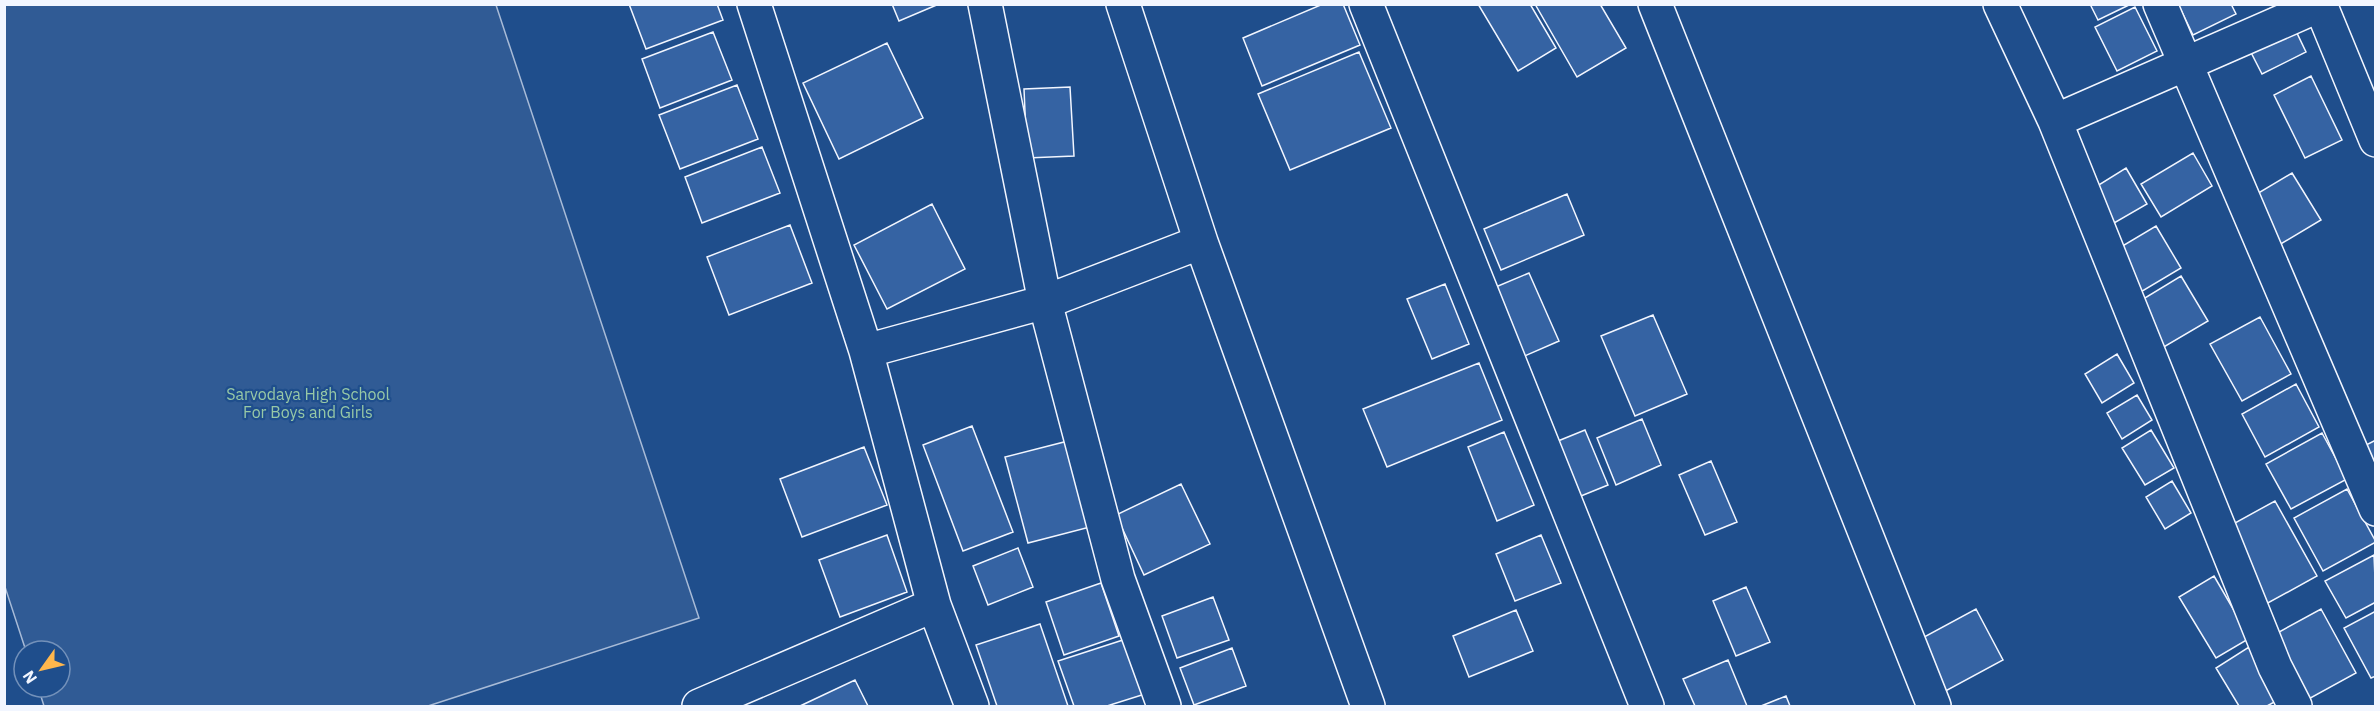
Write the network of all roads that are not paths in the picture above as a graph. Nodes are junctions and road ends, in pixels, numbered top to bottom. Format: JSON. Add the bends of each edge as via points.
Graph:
{"nodes":[{"id":1,"x":754,"y":4,"type":"edge"},
{"id":2,"x":985,"y":4,"type":"edge"},
{"id":3,"x":1123,"y":4,"type":"edge"},
{"id":4,"x":1366,"y":4,"type":"edge"},
{"id":5,"x":1655,"y":4,"type":"edge"},
{"id":6,"x":2000,"y":4,"type":"edge"},
{"id":7,"x":2160,"y":4,"type":"edge"},
{"id":8,"x":2320,"y":5,"type":"edge"},
{"id":9,"x":2184,"y":64,"type":"junction"},
{"id":10,"x":2055,"y":121,"type":"junction"},
{"id":11,"x":2376,"y":140,"type":"edge"},
{"id":12,"x":1201,"y":242,"type":"junction"},
{"id":13,"x":1045,"y":302,"type":"junction"},
{"id":14,"x":866,"y":351,"type":"junction"},
{"id":15,"x":2376,"y":509,"type":"edge"},
{"id":16,"x":934,"y":605,"type":"junction"},
{"id":17,"x":760,"y":694,"type":"edge"},
{"id":18,"x":699,"y":706,"type":"edge"},
{"id":19,"x":972,"y":706,"type":"edge"},
{"id":20,"x":1164,"y":706,"type":"edge"},
{"id":21,"x":1368,"y":706,"type":"edge"},
{"id":22,"x":1647,"y":706,"type":"edge"},
{"id":23,"x":1934,"y":706,"type":"edge"},
{"id":24,"x":2295,"y":706,"type":"edge"}],
"edges":[{"from":1,"to":14,"type":"street"},
{"from":2,"to":13,"type":"street"},
{"from":3,"to":12,"type":"street"},
{"from":4,"to":22,"type":"street"},
{"from":5,"to":23,"type":"street"},
{"from":6,"to":10,"type":"street"},
{"from":7,"to":9,"type":"street"},
{"from":8,"to":9,"type":"street"},
{"from":8,"to":11,"type":"street"},
{"from":9,"to":10,"type":"street"},
{"from":9,"to":15,"type":"street"},
{"from":10,"to":24,"type":"street","via":[[2271,656]]},
{"from":12,"to":13,"type":"street"},
{"from":12,"to":21,"type":"street"},
{"from":13,"to":14,"type":"street"},
{"from":13,"to":20,"type":"street","via":[[1118,579]]},
{"from":14,"to":16,"type":"street"},
{"from":16,"to":17,"type":"street"},
{"from":16,"to":19,"type":"street"},
{"from":17,"to":18,"type":"street"}]}
